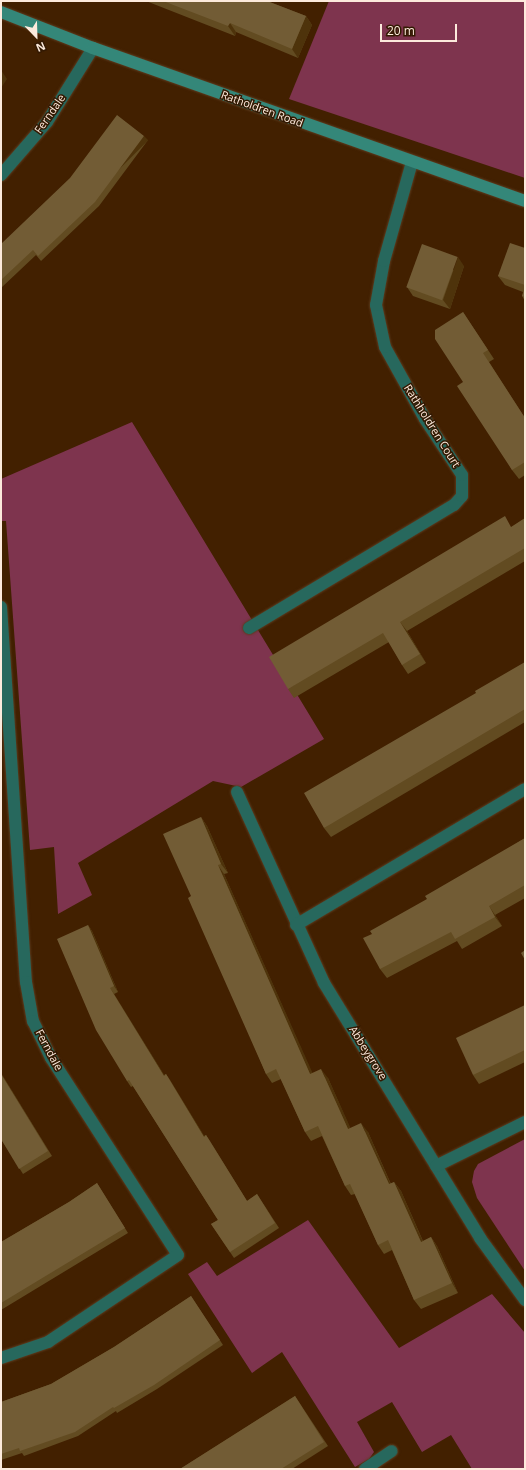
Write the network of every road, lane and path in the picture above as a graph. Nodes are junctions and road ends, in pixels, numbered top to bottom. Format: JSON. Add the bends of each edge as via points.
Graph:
{"nodes":[{"id":1,"x":1,"y":12,"type":"edge"},
{"id":2,"x":93,"y":48,"type":"junction"},
{"id":3,"x":412,"y":162,"type":"junction"},
{"id":4,"x":1,"y":175,"type":"edge"},
{"id":5,"x":525,"y":201,"type":"edge"},
{"id":6,"x":1,"y":607,"type":"edge"},
{"id":7,"x":249,"y":628,"type":"dead end"},
{"id":8,"x":525,"y":789,"type":"edge"},
{"id":9,"x":237,"y":792,"type":"dead end"},
{"id":10,"x":296,"y":925,"type":"junction"},
{"id":11,"x":525,"y":1122,"type":"edge"},
{"id":12,"x":436,"y":1166,"type":"junction"},
{"id":13,"x":525,"y":1300,"type":"edge"},
{"id":14,"x":1,"y":1358,"type":"edge"},
{"id":15,"x":392,"y":1451,"type":"dead end"},
{"id":16,"x":365,"y":1469,"type":"edge"}],
"edges":[{"from":1,"to":2,"type":"street","name":"Ratholdren Road"},
{"from":2,"to":3,"type":"street","name":"Ratholdren Road"},
{"from":2,"to":4,"type":"street","name":"Ferndale","via":[[47,122]]},
{"from":3,"to":5,"type":"street","name":"Ratholdren Road"},
{"from":3,"to":7,"type":"street","name":"Rathholdren Court","via":[[384,261],[376,305],[385,347],[425,419],[462,475],[462,496],[454,505]]},
{"from":6,"to":14,"type":"street","name":"Ferndale","via":[[26,982],[33,1021],[51,1058],[178,1255],[48,1342]]},
{"from":8,"to":10,"type":"street"},
{"from":9,"to":10,"type":"street","name":"Abbeygrove"},
{"from":10,"to":12,"type":"street","name":"Abbeygrove","via":[[324,983]]},
{"from":11,"to":12,"type":"street"},
{"from":12,"to":13,"type":"street","name":"Abbeygrove","via":[[480,1238]]},
{"from":15,"to":16,"type":"street"}]}
